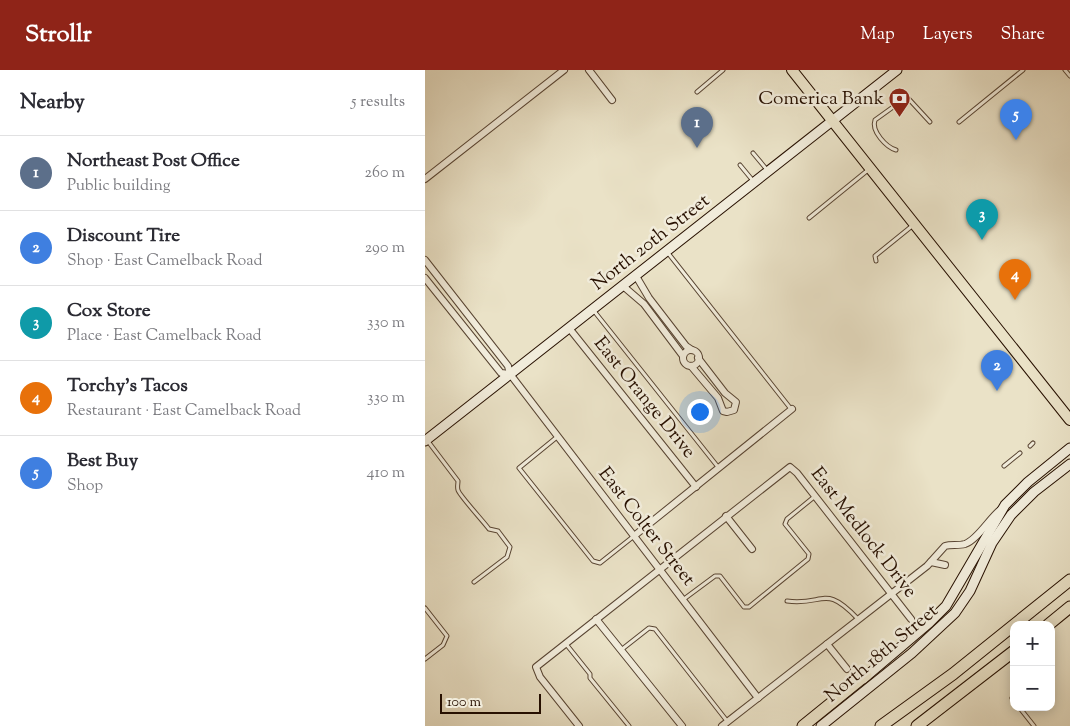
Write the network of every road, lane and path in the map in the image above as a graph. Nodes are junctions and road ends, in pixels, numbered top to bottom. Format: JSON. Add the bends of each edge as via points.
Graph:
{"nodes":[{"id":1,"x":564,"y":70,"type":"edge"},
{"id":2,"x":589,"y":70,"type":"edge"},
{"id":3,"x":723,"y":70,"type":"edge"},
{"id":4,"x":792,"y":70,"type":"edge"},
{"id":5,"x":897,"y":70,"type":"edge"},
{"id":6,"x":1023,"y":70,"type":"edge"},
{"id":7,"x":1065,"y":70,"type":"edge"},
{"id":8,"x":1070,"y":76,"type":"edge"},
{"id":9,"x":697,"y":92,"type":"dead end"},
{"id":10,"x":612,"y":100,"type":"dead end"},
{"id":11,"x":832,"y":121,"type":"junction"},
{"id":12,"x":930,"y":122,"type":"dead end"},
{"id":13,"x":959,"y":122,"type":"dead end"},
{"id":14,"x":896,"y":150,"type":"dead end"},
{"id":15,"x":753,"y":153,"type":"dead end"},
{"id":16,"x":740,"y":165,"type":"dead end"},
{"id":17,"x":870,"y":168,"type":"junction"},
{"id":18,"x":768,"y":172,"type":"junction"},
{"id":19,"x":425,"y":179,"type":"edge"},
{"id":20,"x":755,"y":182,"type":"junction"},
{"id":21,"x":809,"y":218,"type":"dead end"},
{"id":22,"x":915,"y":224,"type":"junction"},
{"id":23,"x":667,"y":252,"type":"junction"},
{"id":24,"x":425,"y":260,"type":"edge"},
{"id":25,"x":876,"y":261,"type":"dead end"},
{"id":26,"x":636,"y":276,"type":"junction"},
{"id":27,"x":425,"y":278,"type":"edge"},
{"id":28,"x":623,"y":286,"type":"junction"},
{"id":29,"x":593,"y":310,"type":"junction"},
{"id":30,"x":569,"y":328,"type":"junction"},
{"id":31,"x":692,"y":350,"type":"junction"},
{"id":32,"x":683,"y":356,"type":"junction"},
{"id":33,"x":698,"y":358,"type":"junction"},
{"id":34,"x":691,"y":366,"type":"junction"},
{"id":35,"x":510,"y":374,"type":"junction"},
{"id":36,"x":792,"y":409,"type":"joint"},
{"id":37,"x":1070,"y":420,"type":"edge"},
{"id":38,"x":557,"y":437,"type":"junction"},
{"id":39,"x":426,"y":440,"type":"edge"},
{"id":40,"x":1070,"y":448,"type":"edge"},
{"id":41,"x":1021,"y":453,"type":"dead end"},
{"id":42,"x":1070,"y":464,"type":"edge"},
{"id":43,"x":1004,"y":466,"type":"dead end"},
{"id":44,"x":718,"y":467,"type":"junction"},
{"id":45,"x":696,"y":487,"type":"junction"},
{"id":46,"x":815,"y":496,"type":"junction"},
{"id":47,"x":1003,"y":508,"type":"junction"},
{"id":48,"x":726,"y":516,"type":"junction"},
{"id":49,"x":634,"y":536,"type":"junction"},
{"id":50,"x":752,"y":549,"type":"dead end"},
{"id":51,"x":931,"y":562,"type":"junction"},
{"id":52,"x":945,"y":565,"type":"dead end"},
{"id":53,"x":659,"y":568,"type":"junction"},
{"id":54,"x":1070,"y":580,"type":"edge"},
{"id":55,"x":474,"y":582,"type":"dead end"},
{"id":56,"x":891,"y":593,"type":"junction"},
{"id":57,"x":684,"y":599,"type":"junction"},
{"id":58,"x":787,"y":601,"type":"dead end"},
{"id":59,"x":425,"y":608,"type":"edge"},
{"id":60,"x":1070,"y":608,"type":"edge"},
{"id":61,"x":596,"y":618,"type":"junction"},
{"id":62,"x":859,"y":619,"type":"junction"},
{"id":63,"x":911,"y":619,"type":"dead end"},
{"id":64,"x":1053,"y":621,"type":"edge"},
{"id":65,"x":565,"y":643,"type":"junction"},
{"id":66,"x":827,"y":644,"type":"junction"},
{"id":67,"x":621,"y":650,"type":"junction"},
{"id":68,"x":1010,"y":654,"type":"edge"},
{"id":69,"x":425,"y":659,"type":"edge"},
{"id":70,"x":847,"y":668,"type":"dead end"},
{"id":71,"x":866,"y":675,"type":"junction"},
{"id":72,"x":758,"y":698,"type":"junction"},
{"id":73,"x":1022,"y":711,"type":"edge"},
{"id":74,"x":725,"y":724,"type":"edge"},
{"id":75,"x":579,"y":726,"type":"edge"},
{"id":76,"x":629,"y":726,"type":"edge"},
{"id":77,"x":681,"y":726,"type":"edge"},
{"id":78,"x":803,"y":726,"type":"edge"},
{"id":79,"x":810,"y":726,"type":"edge"},
{"id":80,"x":821,"y":726,"type":"edge"},
{"id":81,"x":881,"y":726,"type":"edge"},
{"id":82,"x":917,"y":726,"type":"edge"},
{"id":83,"x":1034,"y":726,"type":"edge"}],
"edges":[{"from":1,"to":19,"type":"street"},
{"from":2,"to":10,"type":"street"},
{"from":3,"to":9,"type":"lane"},
{"from":4,"to":11,"type":"main road"},
{"from":5,"to":11,"type":"main road","name":"North 20th Street"},
{"from":6,"to":13,"type":"lane"},
{"from":7,"to":8,"type":"lane"},
{"from":11,"to":17,"type":"main road"},
{"from":11,"to":18,"type":"main road","name":"North 20th Street"},
{"from":12,"to":14,"type":"lane","via":[[907,98],[875,120],[877,132],[887,146]]},
{"from":15,"to":18,"type":"lane"},
{"from":16,"to":20,"type":"lane"},
{"from":17,"to":21,"type":"lane"},
{"from":17,"to":22,"type":"main road"},
{"from":18,"to":20,"type":"main road","name":"North 20th Street"},
{"from":20,"to":23,"type":"main road","name":"North 20th Street"},
{"from":22,"to":25,"type":"lane","via":[[875,256]]},
{"from":22,"to":37,"type":"main road"},
{"from":23,"to":26,"type":"main road","name":"North 20th Street"},
{"from":23,"to":36,"type":"lane"},
{"from":24,"to":35,"type":"street","name":"East Colter Street","via":[[508,366]]},
{"from":26,"to":28,"type":"main road","name":"North 20th Street"},
{"from":26,"to":31,"type":"street","via":[[649,298]]},
{"from":27,"to":35,"type":"street","name":"East Colter Street","via":[[501,373]]},
{"from":28,"to":29,"type":"main road","name":"North 20th Street"},
{"from":28,"to":32,"type":"street","via":[[644,304]]},
{"from":29,"to":30,"type":"main road","name":"North 20th Street"},
{"from":29,"to":44,"type":"lane"},
{"from":30,"to":35,"type":"main road","name":"North 20th Street"},
{"from":30,"to":45,"type":"street","name":"East Orange Drive"},
{"from":31,"to":32,"type":"street"},
{"from":31,"to":33,"type":"street"},
{"from":32,"to":34,"type":"street","via":[[685,363]]},
{"from":33,"to":34,"type":"street"},
{"from":33,"to":34,"type":"street","via":[[736,402],[734,410],[723,411],[718,398]]},
{"from":35,"to":38,"type":"street","name":"East Colter Street","via":[[555,430]]},
{"from":35,"to":39,"type":"main road","name":"North 20th Street"},
{"from":36,"to":44,"type":"street"},
{"from":38,"to":49,"type":"street","name":"East Colter Street"},
{"from":38,"to":49,"type":"lane","via":[[519,468],[593,561],[600,563]]},
{"from":39,"to":55,"type":"lane","via":[[458,481],[458,491],[465,500],[489,530],[498,530],[510,547],[507,557]]},
{"from":40,"to":47,"type":"main road","name":"North 18th Street","via":[[1027,482]]},
{"from":41,"to":43,"type":"lane"},
{"from":42,"to":80,"type":"main road","name":"North 18th Street","via":[[1011,515],[992,543],[970,591],[955,613],[912,653]]},
{"from":44,"to":45,"type":"street"},
{"from":45,"to":49,"type":"street"},
{"from":46,"to":48,"type":"street","name":"East Medlock Drive","via":[[790,467]]},
{"from":46,"to":56,"type":"street","name":"East Medlock Drive"},
{"from":46,"to":57,"type":"lane","via":[[785,524],[809,554],[808,558],[749,607],[744,607],[720,576],[715,576]]},
{"from":47,"to":51,"type":"street","name":"North 18th Street","via":[[970,542],[949,545]]},
{"from":47,"to":71,"type":"main road","name":"North 18th Street","via":[[946,606]]},
{"from":48,"to":50,"type":"street"},
{"from":48,"to":53,"type":"street"},
{"from":49,"to":53,"type":"street","name":"East Colter Street"},
{"from":51,"to":52,"type":"street"},
{"from":51,"to":56,"type":"street","name":"North 18th Street"},
{"from":53,"to":57,"type":"street","name":"East Colter Street"},
{"from":53,"to":61,"type":"street"},
{"from":54,"to":81,"type":"highway","via":[[953,674]]},
{"from":56,"to":62,"type":"street","name":"North 18th Street"},
{"from":56,"to":63,"type":"street","name":"East Medlock Drive"},
{"from":57,"to":72,"type":"street","name":"East Colter Street"},
{"from":58,"to":62,"type":"lane","via":[[800,603],[832,598]]},
{"from":59,"to":69,"type":"lane","via":[[447,636],[443,645]]},
{"from":60,"to":64,"type":"highway"},
{"from":61,"to":65,"type":"street"},
{"from":61,"to":67,"type":"street"},
{"from":62,"to":66,"type":"street","name":"North 18th Street"},
{"from":65,"to":75,"type":"street","via":[[535,667]]},
{"from":65,"to":76,"type":"lane"},
{"from":66,"to":70,"type":"street"},
{"from":66,"to":72,"type":"street","name":"North 18th Street"},
{"from":67,"to":74,"type":"lane","via":[[649,628],[655,629]]},
{"from":67,"to":77,"type":"street"},
{"from":68,"to":82,"type":"highway"},
{"from":71,"to":78,"type":"highway"},
{"from":71,"to":79,"type":"main road","name":"North 18th Street"},
{"from":72,"to":74,"type":"street","name":"North 18th Street"},
{"from":73,"to":83,"type":"lane"}]}
